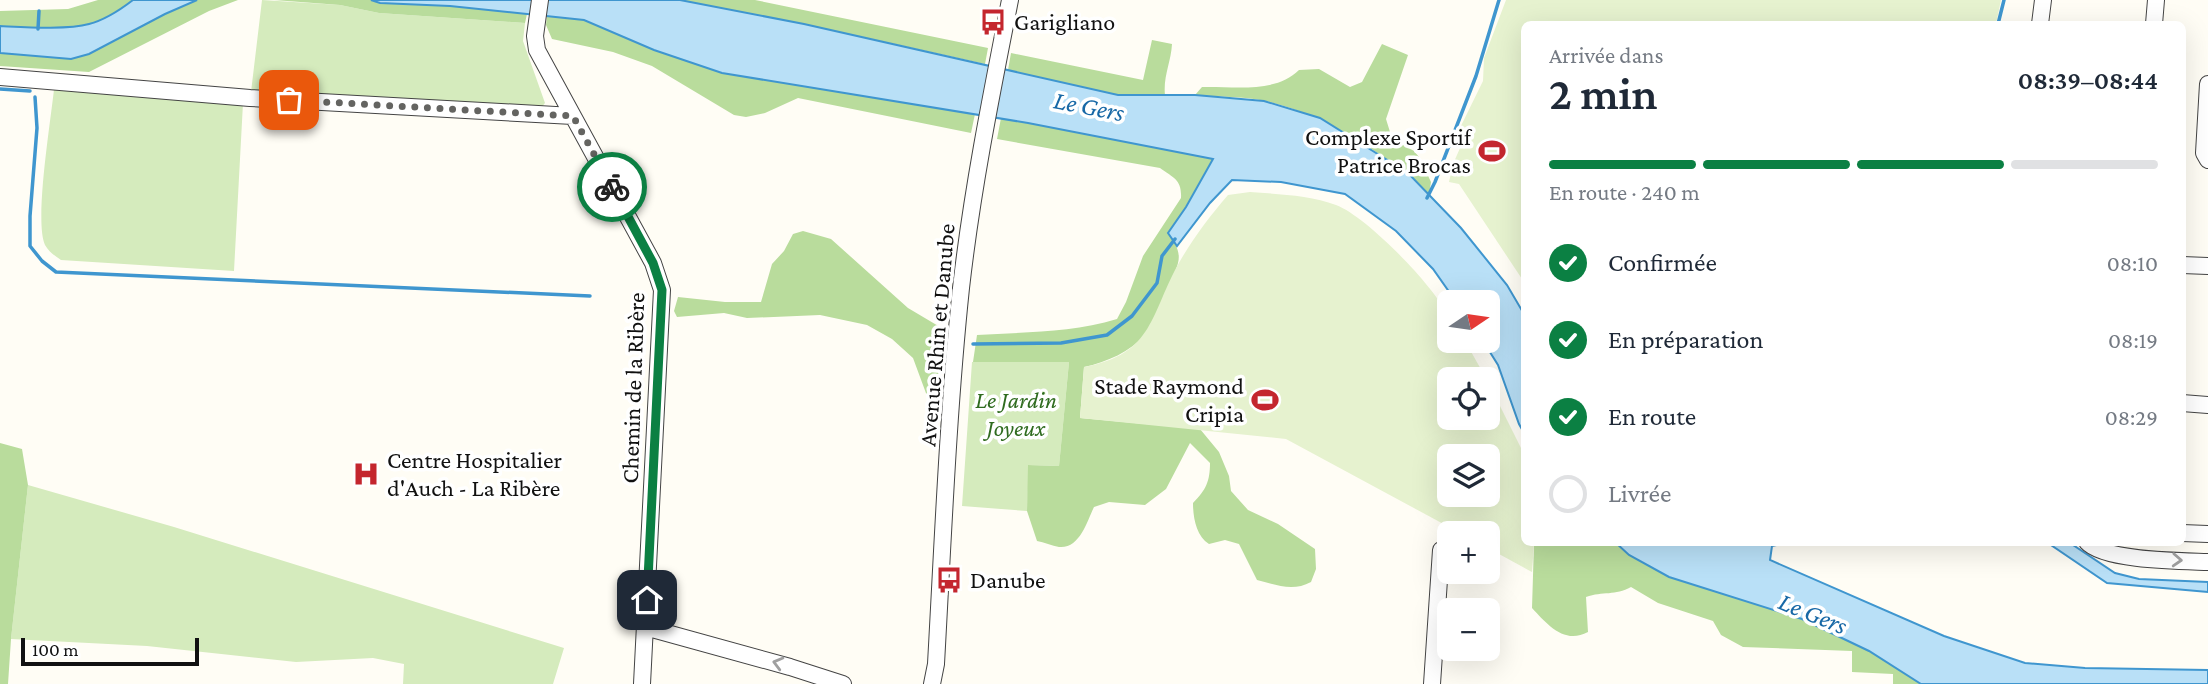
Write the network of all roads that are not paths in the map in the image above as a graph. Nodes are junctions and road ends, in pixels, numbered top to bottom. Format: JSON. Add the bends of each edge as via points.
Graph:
{"nodes":[{"id":1,"x":540,"y":0,"type":"edge"},
{"id":2,"x":1010,"y":0,"type":"edge"},
{"id":3,"x":2043,"y":0,"type":"edge"},
{"id":4,"x":2156,"y":0,"type":"edge"},
{"id":5,"x":2040,"y":21,"type":"edge"},
{"id":6,"x":2154,"y":21,"type":"edge"},
{"id":7,"x":0,"y":77,"type":"edge"},
{"id":8,"x":2208,"y":84,"type":"edge"},
{"id":9,"x":573,"y":116,"type":"junction"},
{"id":10,"x":2208,"y":160,"type":"edge"},
{"id":11,"x":2186,"y":265,"type":"edge"},
{"id":12,"x":2208,"y":266,"type":"edge"},
{"id":13,"x":2186,"y":404,"type":"edge"},
{"id":14,"x":2208,"y":405,"type":"edge"},
{"id":15,"x":2186,"y":533,"type":"edge"},
{"id":16,"x":2208,"y":534,"type":"edge"},
{"id":17,"x":2093,"y":546,"type":"edge"},
{"id":18,"x":2137,"y":546,"type":"edge"},
{"id":19,"x":2147,"y":558,"type":"junction"},
{"id":20,"x":2208,"y":562,"type":"edge"},
{"id":21,"x":1439,"y":584,"type":"edge"},
{"id":22,"x":645,"y":627,"type":"junction"},
{"id":23,"x":934,"y":680,"type":"edge"},
{"id":24,"x":642,"y":684,"type":"edge"},
{"id":25,"x":843,"y":684,"type":"edge"},
{"id":26,"x":1432,"y":684,"type":"edge"}],
"edges":[{"from":1,"to":9,"type":"street","name":"Chemin de la Ribère","via":[[537,50]]},
{"from":2,"to":23,"type":"street","name":"Avenue Rhin et Danube","via":[[983,139],[962,286]]},
{"from":3,"to":5,"type":"street"},
{"from":4,"to":6,"type":"street"},
{"from":7,"to":9,"type":"street","via":[[250,98]]},
{"from":8,"to":10,"type":"street","via":[[2204,153]]},
{"from":9,"to":22,"type":"street","name":"Chemin de la Ribère","via":[[653,263],[662,290]]},
{"from":11,"to":12,"type":"street"},
{"from":13,"to":14,"type":"street"},
{"from":15,"to":16,"type":"street"},
{"from":17,"to":19,"type":"street","via":[[2102,552]]},
{"from":18,"to":19,"type":"street"},
{"from":19,"to":20,"type":"street","one_way":true},
{"from":21,"to":26,"type":"street"},
{"from":22,"to":24,"type":"street","name":"Chemin de la Ribère"},
{"from":25,"to":22,"type":"street","one_way":true}]}
